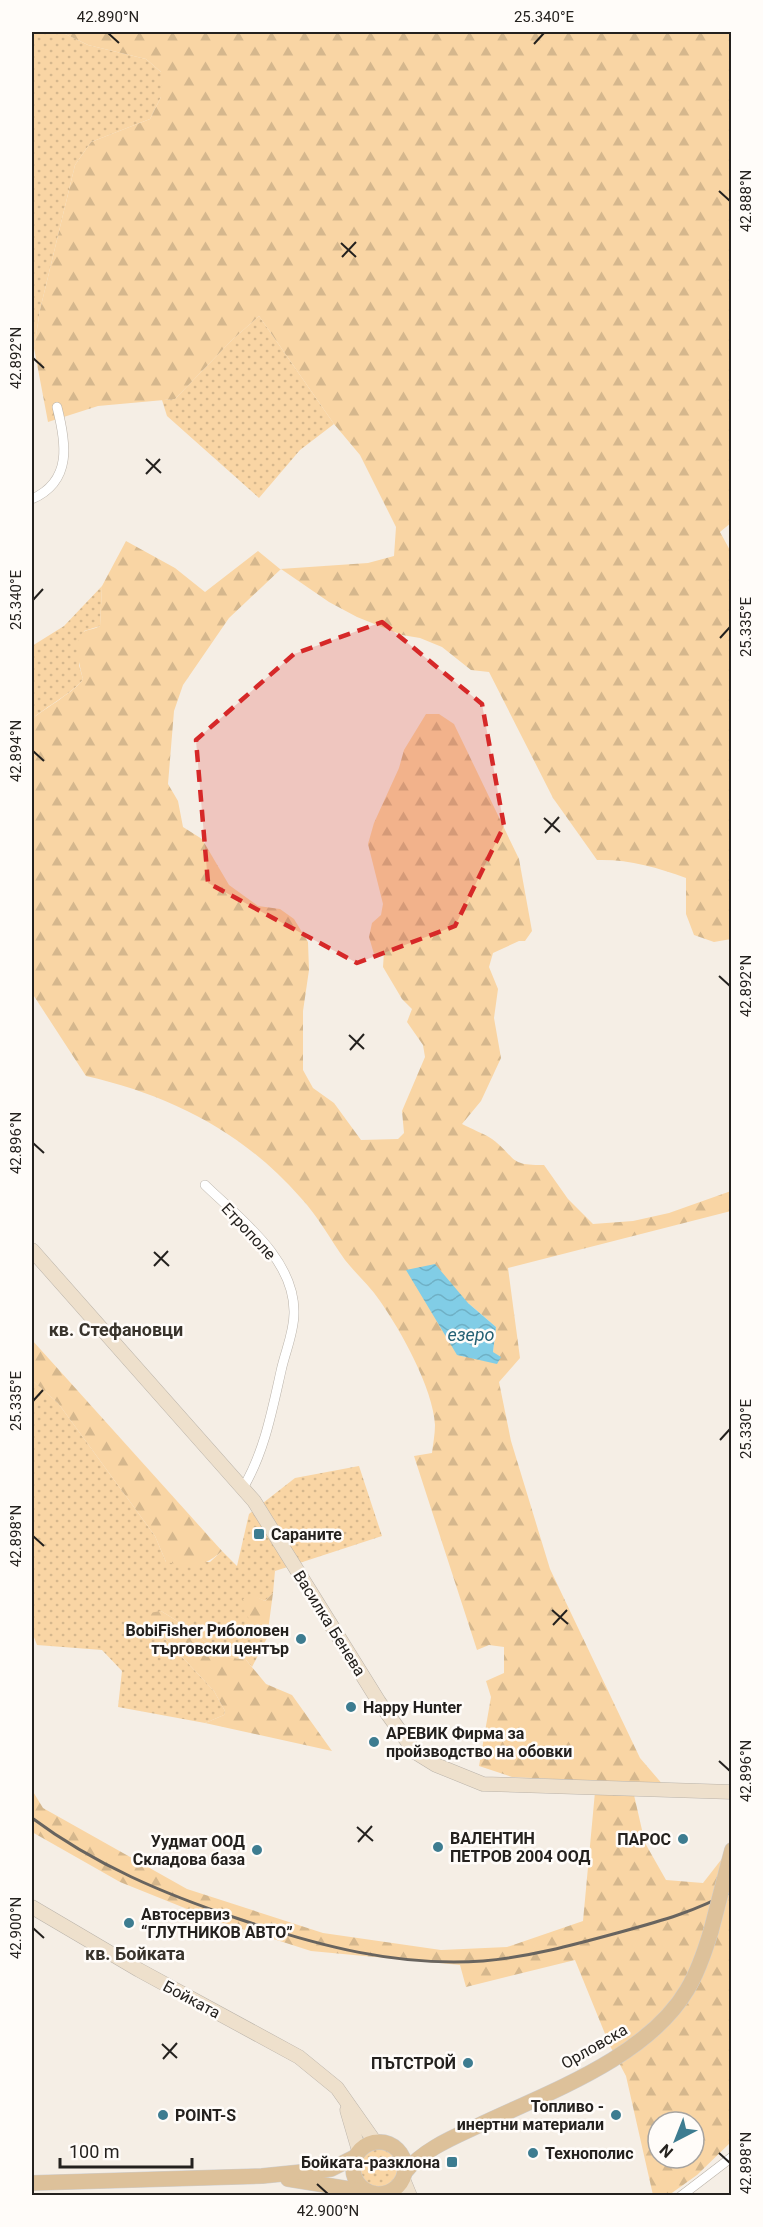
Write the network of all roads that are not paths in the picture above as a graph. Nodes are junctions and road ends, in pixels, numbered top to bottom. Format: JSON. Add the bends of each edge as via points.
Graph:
{"nodes":[{"id":1,"x":57,"y":407,"type":"dead end"},
{"id":2,"x":32,"y":499,"type":"edge"},
{"id":3,"x":205,"y":1185,"type":"dead end"},
{"id":4,"x":32,"y":1250,"type":"edge"},
{"id":5,"x":243,"y":1488,"type":"junction"},
{"id":6,"x":732,"y":1792,"type":"edge"},
{"id":7,"x":732,"y":1850,"type":"edge"},
{"id":8,"x":32,"y":1907,"type":"edge"},
{"id":9,"x":344,"y":2099,"type":"junction"},
{"id":10,"x":380,"y":2142,"type":"junction"},
{"id":11,"x":435,"y":2146,"type":"junction"},
{"id":12,"x":357,"y":2154,"type":"junction"},
{"id":13,"x":732,"y":2157,"type":"edge"},
{"id":14,"x":404,"y":2175,"type":"junction"},
{"id":15,"x":262,"y":2176,"type":"junction"},
{"id":16,"x":32,"y":2183,"type":"edge"},
{"id":17,"x":379,"y":2194,"type":"edge"},
{"id":18,"x":410,"y":2196,"type":"edge"},
{"id":19,"x":681,"y":2196,"type":"edge"}],
"edges":[{"from":1,"to":2,"type":"street","via":[[66,440],[64,460],[54,482]]},
{"from":3,"to":5,"type":"street","name":"Етрополе","via":[[261,1239],[279,1263],[293,1301],[293,1328],[252,1473]]},
{"from":4,"to":5,"type":"street","name":"Василка Бенева"},
{"from":5,"to":6,"type":"street","name":"Василка Бенева","via":[[397,1730],[424,1759],[483,1784]]},
{"from":7,"to":11,"type":"main road","name":"Орловска","bridge":true,"via":[[711,1931],[687,1991],[667,2017],[637,2043],[532,2100]]},
{"from":8,"to":9,"type":"street","name":"Бойката","via":[[298,2057],[330,2082]]},
{"from":9,"to":10,"type":"street","name":"Бойката"},
{"from":9,"to":12,"type":"street","name":"Бойката"},
{"from":10,"to":11,"type":"main road","name":"Орловска"},
{"from":10,"to":12,"type":"main road"},
{"from":10,"to":14,"type":"main road","via":[[403,2156]]},
{"from":11,"to":14,"type":"main road","name":"Орловска"},
{"from":12,"to":15,"type":"main road","via":[[331,2169]]},
{"from":12,"to":17,"type":"main road","via":[[353,2173],[356,2181]]},
{"from":13,"to":19,"type":"street"},
{"from":14,"to":17,"type":"main road","via":[[394,2189]]},
{"from":14,"to":18,"type":"street"},
{"from":15,"to":16,"type":"main road"},
{"from":15,"to":17,"type":"main road"}]}
